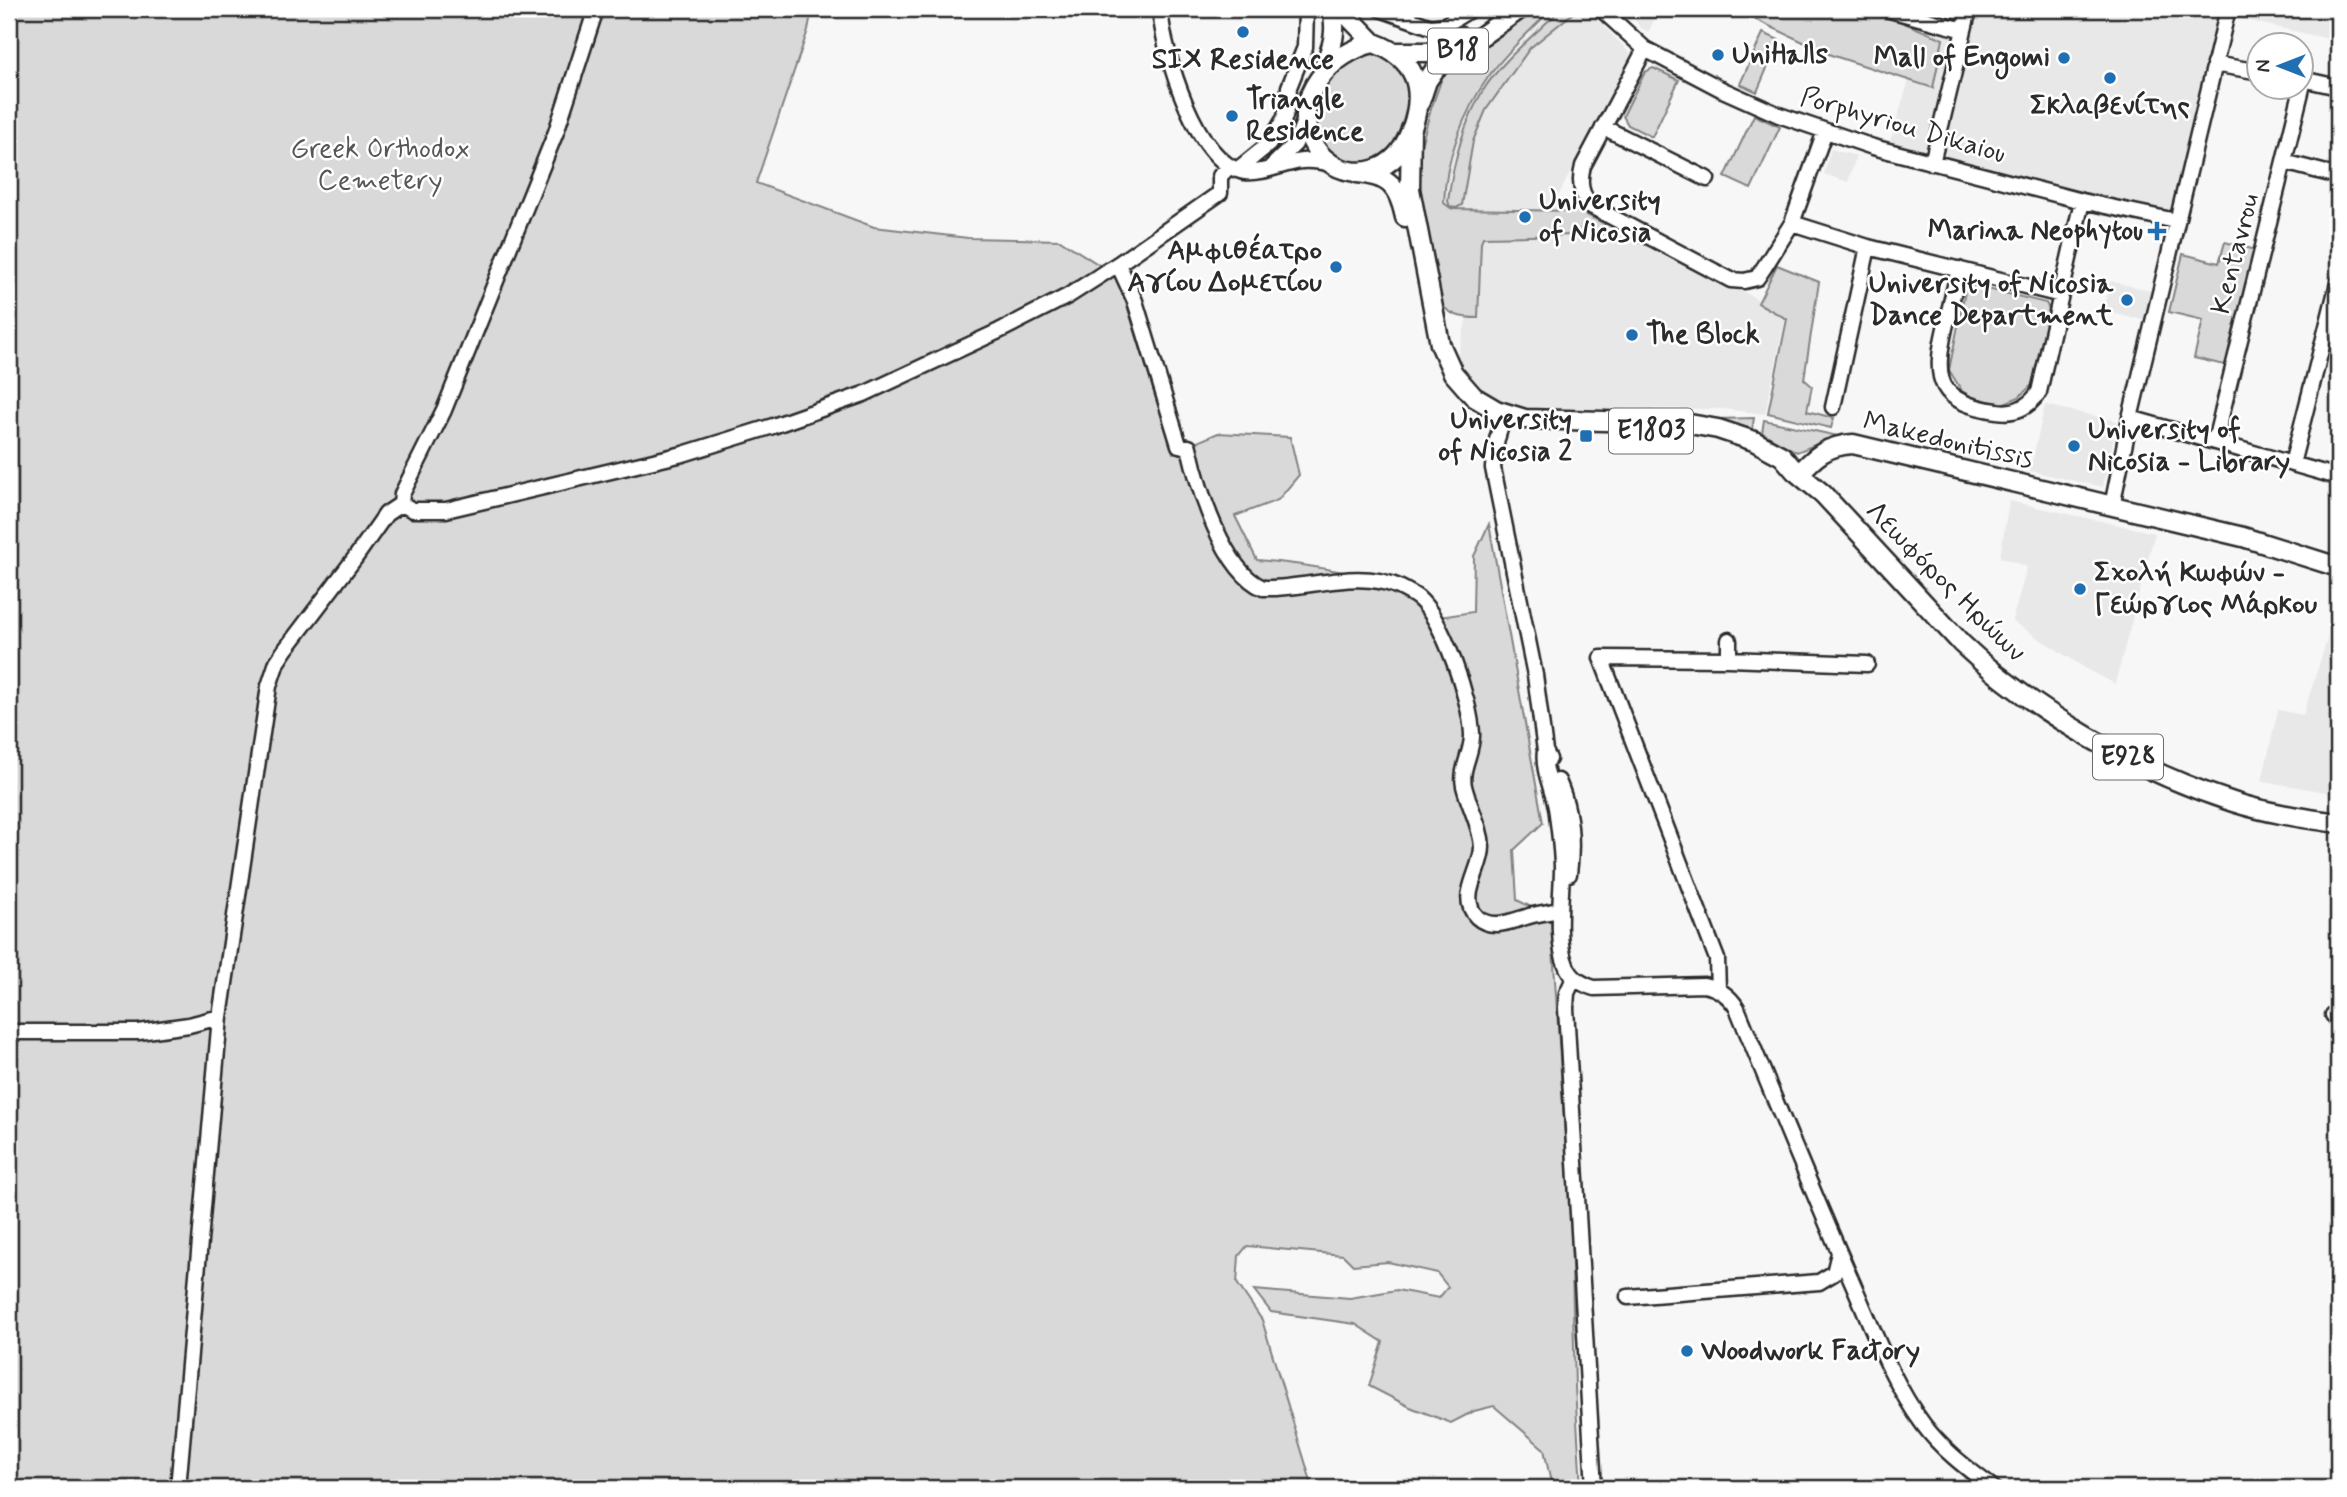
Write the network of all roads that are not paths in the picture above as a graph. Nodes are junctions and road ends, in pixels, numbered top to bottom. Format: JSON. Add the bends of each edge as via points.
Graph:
{"nodes":[{"id":1,"x":596,"y":9,"type":"edge"},
{"id":2,"x":1160,"y":9,"type":"edge"},
{"id":3,"x":1306,"y":9,"type":"edge"},
{"id":4,"x":1332,"y":9,"type":"edge"},
{"id":5,"x":1341,"y":9,"type":"edge"},
{"id":6,"x":1380,"y":9,"type":"edge"},
{"id":7,"x":1471,"y":9,"type":"edge"},
{"id":8,"x":1506,"y":9,"type":"edge"},
{"id":9,"x":1520,"y":9,"type":"edge"},
{"id":10,"x":1601,"y":9,"type":"edge"},
{"id":11,"x":1886,"y":9,"type":"edge"},
{"id":12,"x":1969,"y":9,"type":"edge"},
{"id":13,"x":2228,"y":9,"type":"edge"},
{"id":14,"x":1964,"y":30,"type":"junction"},
{"id":15,"x":1374,"y":43,"type":"junction"},
{"id":16,"x":1645,"y":49,"type":"junction"},
{"id":17,"x":1395,"y":52,"type":"junction"},
{"id":18,"x":2214,"y":64,"type":"junction"},
{"id":19,"x":2246,"y":70,"type":"edge"},
{"id":20,"x":1318,"y":79,"type":"junction"},
{"id":21,"x":2316,"y":82,"type":"edge"},
{"id":22,"x":2338,"y":87,"type":"edge"},
{"id":23,"x":2298,"y":102,"type":"edge"},
{"id":24,"x":1307,"y":111,"type":"junction"},
{"id":25,"x":1417,"y":111,"type":"junction"},
{"id":26,"x":1603,"y":127,"type":"junction"},
{"id":27,"x":1411,"y":129,"type":"junction"},
{"id":28,"x":1825,"y":131,"type":"junction"},
{"id":29,"x":2284,"y":162,"type":"junction"},
{"id":30,"x":1329,"y":163,"type":"junction"},
{"id":31,"x":1932,"y":163,"type":"junction"},
{"id":32,"x":1233,"y":169,"type":"junction"},
{"id":33,"x":1267,"y":170,"type":"junction"},
{"id":34,"x":1357,"y":173,"type":"junction"},
{"id":35,"x":2338,"y":176,"type":"edge"},
{"id":36,"x":1707,"y":178,"type":"dead end"},
{"id":37,"x":2082,"y":201,"type":"junction"},
{"id":38,"x":2176,"y":221,"type":"junction"},
{"id":39,"x":1791,"y":223,"type":"junction"},
{"id":40,"x":1868,"y":247,"type":"junction"},
{"id":41,"x":1118,"y":264,"type":"junction"},
{"id":42,"x":1959,"y":269,"type":"junction"},
{"id":43,"x":2338,"y":283,"type":"edge"},
{"id":44,"x":2061,"y":295,"type":"junction"},
{"id":45,"x":1833,"y":407,"type":"dead end"},
{"id":46,"x":2130,"y":418,"type":"junction"},
{"id":47,"x":1503,"y":419,"type":"junction"},
{"id":48,"x":2215,"y":441,"type":"junction"},
{"id":49,"x":2292,"y":464,"type":"junction"},
{"id":50,"x":1797,"y":472,"type":"junction"},
{"id":51,"x":2338,"y":477,"type":"edge"},
{"id":52,"x":401,"y":503,"type":"junction"},
{"id":53,"x":2112,"y":506,"type":"junction"},
{"id":54,"x":2338,"y":567,"type":"edge"},
{"id":55,"x":1729,"y":640,"type":"dead end"},
{"id":56,"x":1728,"y":659,"type":"junction"},
{"id":57,"x":1867,"y":664,"type":"dead end"},
{"id":58,"x":1545,"y":751,"type":"junction"},
{"id":59,"x":2337,"y":824,"type":"edge"},
{"id":60,"x":1559,"y":911,"type":"junction"},
{"id":61,"x":1561,"y":928,"type":"junction"},
{"id":62,"x":1574,"y":978,"type":"junction"},
{"id":63,"x":1718,"y":990,"type":"junction"},
{"id":64,"x":220,"y":1017,"type":"junction"},
{"id":65,"x":9,"y":1032,"type":"edge"},
{"id":66,"x":1839,"y":1253,"type":"junction"},
{"id":67,"x":1628,"y":1297,"type":"dead end"},
{"id":68,"x":178,"y":1488,"type":"edge"},
{"id":69,"x":1594,"y":1488,"type":"edge"},
{"id":70,"x":1993,"y":1488,"type":"edge"}],
"edges":[{"from":1,"to":52,"type":"street","via":[[556,132],[444,410]]},
{"from":2,"to":32,"type":"street","via":[[1162,34],[1188,110],[1221,162]]},
{"from":3,"to":32,"type":"street","via":[[1305,47],[1278,132],[1269,144]]},
{"from":4,"to":20,"type":"main road","via":[[1333,45]]},
{"from":5,"to":15,"type":"main road"},
{"from":6,"to":7,"type":"street","via":[[1431,27]]},
{"from":8,"to":17,"type":"main road","number":"B18","via":[[1436,50]]},
{"from":9,"to":25,"type":"main road","number":"B18","via":[[1436,68]]},
{"from":10,"to":16,"type":"street","name":"Porphyriou Dikaiou"},
{"from":11,"to":14,"type":"street"},
{"from":12,"to":14,"type":"street"},
{"from":13,"to":18,"type":"street"},
{"from":14,"to":31,"type":"street"},
{"from":15,"to":17,"type":"main road"},
{"from":15,"to":20,"type":"main road","via":[[1338,58]]},
{"from":16,"to":26,"type":"street"},
{"from":16,"to":28,"type":"street","name":"Porphyriou Dikaiou","via":[[1756,105]]},
{"from":17,"to":25,"type":"main road","via":[[1414,75]]},
{"from":18,"to":19,"type":"street"},
{"from":18,"to":38,"type":"street"},
{"from":20,"to":24,"type":"main road"},
{"from":21,"to":22,"type":"street"},
{"from":23,"to":29,"type":"street","name":"Kentavrou"},
{"from":24,"to":30,"type":"main road","via":[[1312,144]]},
{"from":24,"to":33,"type":"street","via":[[1296,145]]},
{"from":25,"to":27,"type":"main road"},
{"from":26,"to":36,"type":"street"},
{"from":26,"to":39,"type":"street","via":[[1581,174],[1582,192],[1591,206],[1731,280],[1756,278]]},
{"from":27,"to":34,"type":"main road","via":[[1396,157]]},
{"from":27,"to":47,"type":"main road","name":"Λεωφόρος Ηρώων","number":"E1803","via":[[1413,208],[1442,352],[1474,397]]},
{"from":28,"to":31,"type":"street","name":"Porphyriou Dikaiou"},
{"from":28,"to":39,"type":"street"},
{"from":29,"to":35,"type":"street"},
{"from":29,"to":48,"type":"street","name":"Kentavrou"},
{"from":30,"to":33,"type":"street","via":[[1303,161]]},
{"from":30,"to":34,"type":"main road"},
{"from":31,"to":37,"type":"street","name":"Porphyriou Dikaiou"},
{"from":32,"to":33,"type":"street"},
{"from":32,"to":41,"type":"street","via":[[1220,176],[1220,193]]},
{"from":34,"to":47,"type":"main road","name":"Λεωφόρος Ηρώων","number":"E1803","via":[[1380,176],[1398,196],[1426,334],[1441,373],[1468,404]]},
{"from":37,"to":38,"type":"street","name":"Porphyriou Dikaiou"},
{"from":37,"to":44,"type":"street"},
{"from":38,"to":46,"type":"street"},
{"from":39,"to":40,"type":"street"},
{"from":40,"to":42,"type":"street"},
{"from":40,"to":45,"type":"street"},
{"from":41,"to":52,"type":"street","via":[[1068,296],[904,376],[773,426],[683,454],[446,510],[413,510]]},
{"from":41,"to":60,"type":"street","via":[[1139,312],[1179,445],[1189,447],[1206,505],[1237,569],[1263,589],[1375,581],[1398,586],[1418,598],[1452,657],[1473,737],[1463,775],[1482,849],[1468,893],[1471,906],[1478,918],[1490,924]]},
{"from":42,"to":44,"type":"street"},
{"from":42,"to":44,"type":"street","via":[[1938,372],[1953,397],[1964,403],[2014,411],[2033,402],[2039,393]]},
{"from":43,"to":49,"type":"street"},
{"from":46,"to":48,"type":"street"},
{"from":46,"to":53,"type":"street"},
{"from":47,"to":50,"type":"main road","name":"Λεωφόρος Ηρώων","number":"E1803","via":[[1530,429],[1687,434],[1734,446]]},
{"from":47,"to":58,"type":"street","via":[[1493,468],[1535,675]]},
{"from":48,"to":49,"type":"street"},
{"from":49,"to":51,"type":"street"},
{"from":50,"to":53,"type":"main road","name":"Makedonitissis","via":[[1825,450],[1853,444]]},
{"from":50,"to":59,"type":"main road","name":"Λεωφόρος Ηρώων","number":"E928","via":[[1823,494],[1962,644],[2042,709],[2124,755],[2200,790],[2257,809]]},
{"from":52,"to":64,"type":"street","via":[[386,514],[271,674]]},
{"from":53,"to":54,"type":"main road","name":"Makedonitissis","via":[[2243,537]]},
{"from":55,"to":56,"type":"street"},
{"from":56,"to":57,"type":"street"},
{"from":56,"to":63,"type":"street","via":[[1601,658],[1717,959]]},
{"from":58,"to":60,"type":"street","via":[[1556,800],[1562,867]]},
{"from":58,"to":61,"type":"street","via":[[1567,801],[1572,852]]},
{"from":60,"to":61,"type":"street"},
{"from":61,"to":62,"type":"street","via":[[1563,958]]},
{"from":62,"to":63,"type":"street","via":[[1602,989],[1689,983]]},
{"from":62,"to":69,"type":"street","via":[[1566,1008]]},
{"from":63,"to":66,"type":"street","via":[[1737,1008]]},
{"from":64,"to":65,"type":"street","via":[[139,1032]]},
{"from":64,"to":68,"type":"street"},
{"from":66,"to":67,"type":"street","via":[[1835,1273],[1819,1282]]},
{"from":66,"to":70,"type":"street","via":[[1914,1411],[1941,1445]]}]}
